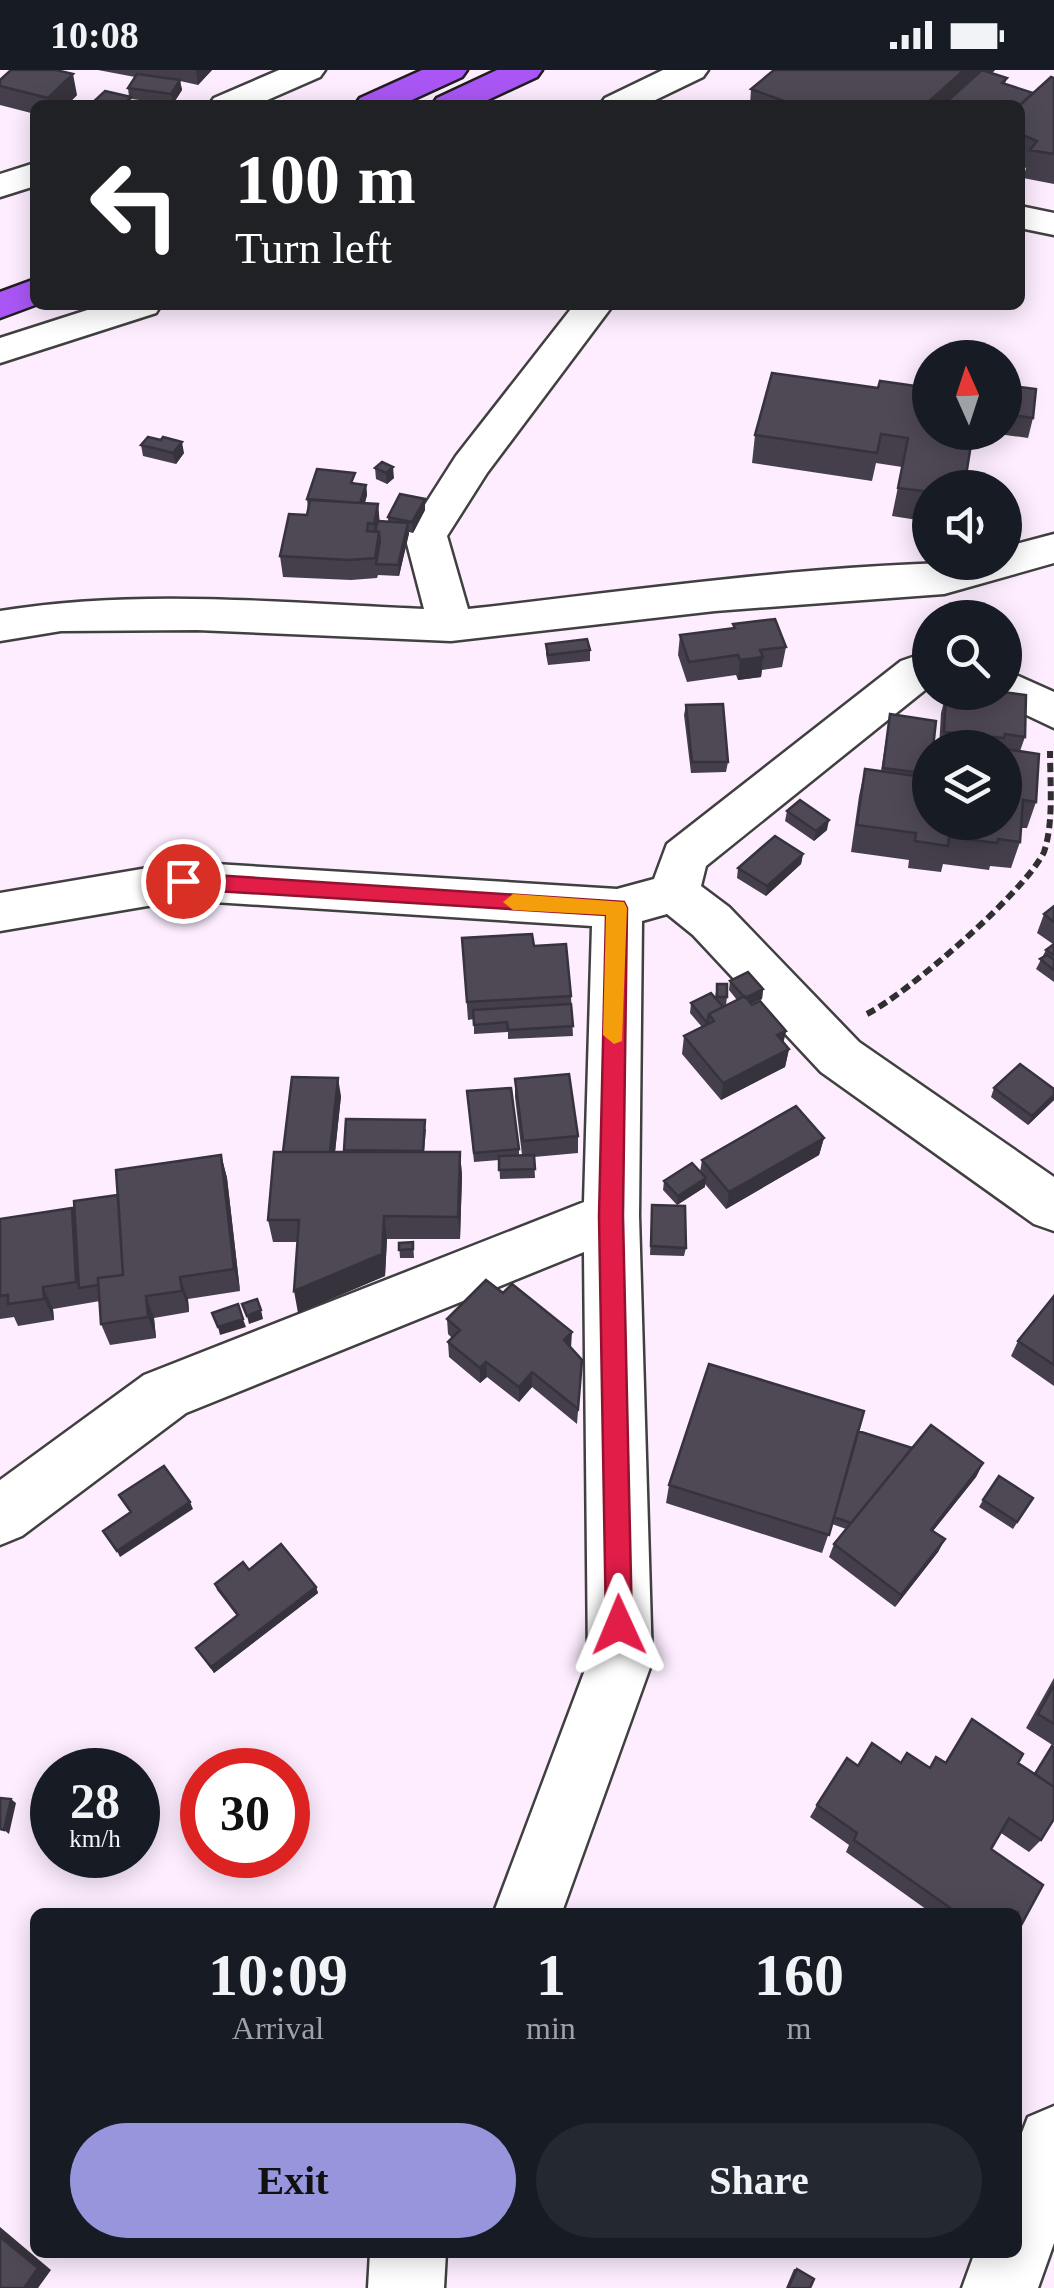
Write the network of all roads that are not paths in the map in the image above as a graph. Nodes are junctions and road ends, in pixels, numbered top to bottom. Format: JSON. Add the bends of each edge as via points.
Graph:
{"nodes":[{"id":1,"x":308,"y":70,"type":"edge"},
{"id":2,"x":450,"y":70,"type":"edge"},
{"id":3,"x":525,"y":70,"type":"edge"},
{"id":4,"x":690,"y":70,"type":"edge"},
{"id":5,"x":238,"y":100,"type":"edge"},
{"id":6,"x":383,"y":100,"type":"edge"},
{"id":7,"x":460,"y":100,"type":"edge"},
{"id":8,"x":627,"y":100,"type":"edge"},
{"id":9,"x":30,"y":176,"type":"edge"},
{"id":10,"x":0,"y":186,"type":"edge"},
{"id":11,"x":1025,"y":218,"type":"edge"},
{"id":12,"x":1054,"y":224,"type":"edge"},
{"id":13,"x":30,"y":256,"type":"edge"},
{"id":14,"x":0,"y":269,"type":"edge"},
{"id":15,"x":30,"y":294,"type":"edge"},
{"id":16,"x":0,"y":306,"type":"edge"},
{"id":17,"x":127,"y":310,"type":"edge"},
{"id":18,"x":590,"y":310,"type":"edge"},
{"id":19,"x":0,"y":351,"type":"edge"},
{"id":20,"x":1054,"y":548,"type":"edge"},
{"id":21,"x":1022,"y":557,"type":"edge"},
{"id":22,"x":976,"y":580,"type":"edge"},
{"id":23,"x":947,"y":598,"type":"edge"},
{"id":24,"x":0,"y":626,"type":"edge"},
{"id":25,"x":452,"y":626,"type":"junction"},
{"id":26,"x":912,"y":676,"type":"edge"},
{"id":27,"x":1022,"y":695,"type":"edge"},
{"id":28,"x":1052,"y":711,"type":"edge"},
{"id":29,"x":675,"y":894,"type":"junction"},
{"id":30,"x":617,"y":908,"type":"junction"},
{"id":31,"x":0,"y":912,"type":"edge"},
{"id":32,"x":1054,"y":1207,"type":"edge"},
{"id":33,"x":611,"y":1216,"type":"junction"},
{"id":34,"x":0,"y":1516,"type":"edge"},
{"id":35,"x":529,"y":1908,"type":"edge"},
{"id":36,"x":1054,"y":2143,"type":"edge"},
{"id":37,"x":1022,"y":2229,"type":"edge"},
{"id":38,"x":408,"y":2258,"type":"edge"},
{"id":39,"x":1011,"y":2258,"type":"edge"},
{"id":40,"x":406,"y":2288,"type":"edge"},
{"id":41,"x":1000,"y":2288,"type":"edge"}],
"edges":[{"from":1,"to":5,"type":"street"},
{"from":2,"to":6,"type":"highway"},
{"from":3,"to":7,"type":"highway"},
{"from":4,"to":8,"type":"street"},
{"from":9,"to":10,"type":"street"},
{"from":11,"to":12,"type":"street"},
{"from":13,"to":14,"type":"highway"},
{"from":15,"to":16,"type":"highway"},
{"from":17,"to":19,"type":"street"},
{"from":18,"to":25,"type":"street","via":[[471,465],[426,536]]},
{"from":20,"to":21,"type":"street"},
{"from":22,"to":23,"type":"street"},
{"from":23,"to":25,"type":"street","via":[[714,596]]},
{"from":24,"to":25,"type":"street","via":[[61,616],[197,615]]},
{"from":26,"to":29,"type":"street","via":[[684,857]]},
{"from":27,"to":28,"type":"street"},
{"from":29,"to":30,"type":"street"},
{"from":29,"to":32,"type":"street","via":[[711,921],[840,1057]]},
{"from":30,"to":31,"type":"street","via":[[183,881]]},
{"from":30,"to":33,"type":"street"},
{"from":33,"to":34,"type":"street","via":[[165,1394]]},
{"from":33,"to":35,"type":"street","via":[[620,1662]]},
{"from":36,"to":37,"type":"street"},
{"from":38,"to":40,"type":"street"},
{"from":39,"to":41,"type":"street"}]}
